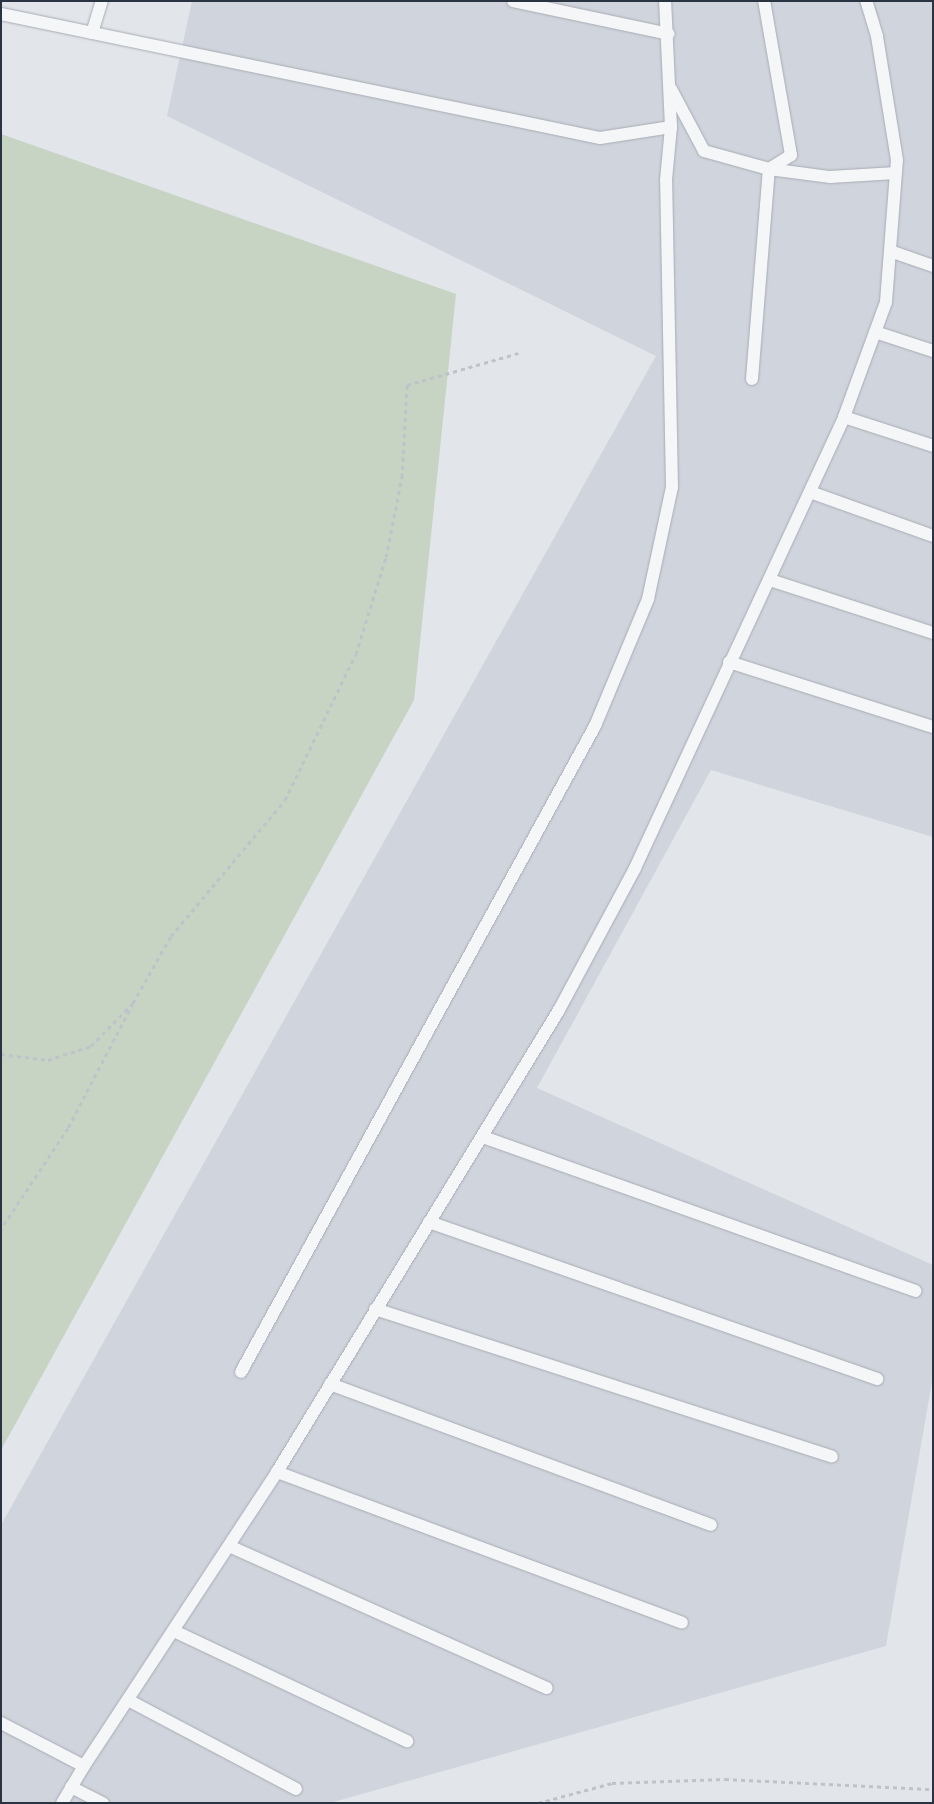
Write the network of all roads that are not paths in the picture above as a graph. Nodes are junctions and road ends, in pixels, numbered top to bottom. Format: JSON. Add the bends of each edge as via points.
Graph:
{"nodes":[{"id":1,"x":102,"y":1,"type":"edge"},
{"id":2,"x":513,"y":1,"type":"edge"},
{"id":3,"x":665,"y":1,"type":"edge"},
{"id":4,"x":764,"y":1,"type":"edge"},
{"id":5,"x":866,"y":1,"type":"edge"},
{"id":6,"x":1,"y":14,"type":"edge"},
{"id":7,"x":92,"y":33,"type":"junction"},
{"id":8,"x":669,"y":34,"type":"junction"},
{"id":9,"x":670,"y":86,"type":"junction"},
{"id":10,"x":671,"y":127,"type":"junction"},
{"id":11,"x":769,"y":169,"type":"junction"},
{"id":12,"x":896,"y":173,"type":"junction"},
{"id":13,"x":890,"y":251,"type":"junction"},
{"id":14,"x":933,"y":266,"type":"edge"},
{"id":15,"x":875,"y":332,"type":"junction"},
{"id":16,"x":933,"y":351,"type":"edge"},
{"id":17,"x":752,"y":379,"type":"dead end"},
{"id":18,"x":844,"y":417,"type":"junction"},
{"id":19,"x":933,"y":446,"type":"edge"},
{"id":20,"x":810,"y":492,"type":"junction"},
{"id":21,"x":933,"y":536,"type":"edge"},
{"id":22,"x":770,"y":580,"type":"junction"},
{"id":23,"x":933,"y":633,"type":"edge"},
{"id":24,"x":729,"y":662,"type":"junction"},
{"id":25,"x":933,"y":727,"type":"edge"},
{"id":26,"x":483,"y":1136,"type":"junction"},
{"id":27,"x":429,"y":1222,"type":"junction"},
{"id":28,"x":916,"y":1291,"type":"dead end"},
{"id":29,"x":375,"y":1309,"type":"junction"},
{"id":30,"x":242,"y":1372,"type":"dead end"},
{"id":31,"x":877,"y":1379,"type":"dead end"},
{"id":32,"x":330,"y":1384,"type":"junction"},
{"id":33,"x":832,"y":1457,"type":"dead end"},
{"id":34,"x":277,"y":1472,"type":"junction"},
{"id":35,"x":711,"y":1525,"type":"dead end"},
{"id":36,"x":229,"y":1546,"type":"junction"},
{"id":37,"x":682,"y":1622,"type":"dead end"},
{"id":38,"x":174,"y":1631,"type":"junction"},
{"id":39,"x":547,"y":1688,"type":"dead end"},
{"id":40,"x":128,"y":1700,"type":"junction"},
{"id":41,"x":1,"y":1723,"type":"edge"},
{"id":42,"x":407,"y":1741,"type":"dead end"},
{"id":43,"x":84,"y":1766,"type":"junction"},
{"id":44,"x":71,"y":1787,"type":"junction"},
{"id":45,"x":296,"y":1789,"type":"dead end"},
{"id":46,"x":62,"y":1803,"type":"edge"},
{"id":47,"x":103,"y":1803,"type":"edge"}],
"edges":[{"from":1,"to":7,"type":"lane"},
{"from":2,"to":8,"type":"lane"},
{"from":3,"to":8,"type":"lane"},
{"from":4,"to":11,"type":"lane","via":[[791,156]]},
{"from":5,"to":12,"type":"lane","via":[[877,36]]},
{"from":6,"to":7,"type":"lane"},
{"from":7,"to":10,"type":"lane","via":[[600,138]]},
{"from":8,"to":9,"type":"lane"},
{"from":9,"to":10,"type":"lane"},
{"from":9,"to":11,"type":"lane","via":[[704,151]]},
{"from":10,"to":30,"type":"lane","via":[[666,180],[672,487],[648,599],[595,726]]},
{"from":11,"to":12,"type":"lane","via":[[830,177]]},
{"from":11,"to":17,"type":"lane"},
{"from":12,"to":13,"type":"lane"},
{"from":13,"to":14,"type":"lane"},
{"from":13,"to":15,"type":"lane","via":[[886,302]]},
{"from":15,"to":16,"type":"lane"},
{"from":15,"to":18,"type":"lane"},
{"from":18,"to":19,"type":"lane"},
{"from":18,"to":20,"type":"lane"},
{"from":20,"to":21,"type":"lane"},
{"from":20,"to":22,"type":"lane"},
{"from":22,"to":23,"type":"lane"},
{"from":22,"to":24,"type":"lane"},
{"from":24,"to":25,"type":"lane"},
{"from":24,"to":26,"type":"lane","via":[[634,868],[559,1010]]},
{"from":26,"to":27,"type":"lane"},
{"from":26,"to":28,"type":"lane"},
{"from":27,"to":29,"type":"lane"},
{"from":27,"to":31,"type":"lane"},
{"from":29,"to":32,"type":"lane"},
{"from":29,"to":33,"type":"lane"},
{"from":32,"to":34,"type":"lane"},
{"from":32,"to":35,"type":"lane"},
{"from":34,"to":36,"type":"lane"},
{"from":34,"to":37,"type":"lane"},
{"from":36,"to":38,"type":"lane"},
{"from":36,"to":39,"type":"lane"},
{"from":38,"to":40,"type":"lane"},
{"from":38,"to":42,"type":"lane"},
{"from":40,"to":43,"type":"lane"},
{"from":40,"to":45,"type":"lane"},
{"from":41,"to":43,"type":"lane"},
{"from":43,"to":44,"type":"lane"},
{"from":44,"to":46,"type":"lane"},
{"from":44,"to":47,"type":"lane"}]}
